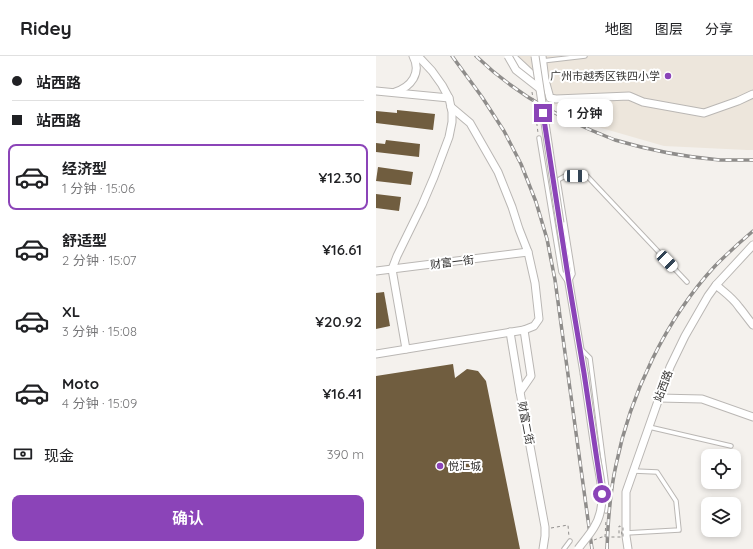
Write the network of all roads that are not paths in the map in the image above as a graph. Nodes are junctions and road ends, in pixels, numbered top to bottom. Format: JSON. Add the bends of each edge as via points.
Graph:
{"nodes":[{"id":1,"x":413,"y":56,"type":"edge"},
{"id":2,"x":418,"y":56,"type":"edge"},
{"id":3,"x":508,"y":56,"type":"edge"},
{"id":4,"x":512,"y":56,"type":"edge"},
{"id":5,"x":535,"y":56,"type":"edge"},
{"id":6,"x":585,"y":56,"type":"edge"},
{"id":7,"x":542,"y":58,"type":"edge"},
{"id":8,"x":539,"y":88,"type":"junction"},
{"id":9,"x":548,"y":89,"type":"junction"},
{"id":10,"x":376,"y":91,"type":"edge"},
{"id":11,"x":393,"y":93,"type":"junction"},
{"id":12,"x":753,"y":94,"type":"edge"},
{"id":13,"x":449,"y":98,"type":"junction"},
{"id":14,"x":451,"y":107,"type":"junction"},
{"id":15,"x":539,"y":138,"type":"road end"},
{"id":16,"x":753,"y":245,"type":"edge"},
{"id":17,"x":528,"y":252,"type":"junction"},
{"id":18,"x":392,"y":269,"type":"junction"},
{"id":19,"x":376,"y":271,"type":"edge"},
{"id":20,"x":687,"y":282,"type":"dead end"},
{"id":21,"x":569,"y":283,"type":"junction"},
{"id":22,"x":716,"y":285,"type":"junction"},
{"id":23,"x":753,"y":325,"type":"edge"},
{"id":24,"x":524,"y":330,"type":"junction"},
{"id":25,"x":510,"y":332,"type":"junction"},
{"id":26,"x":580,"y":348,"type":"junction"},
{"id":27,"x":406,"y":349,"type":"junction"},
{"id":28,"x":376,"y":354,"type":"edge"},
{"id":29,"x":520,"y":392,"type":"junction"},
{"id":30,"x":659,"y":398,"type":"junction"},
{"id":31,"x":753,"y":417,"type":"edge"},
{"id":32,"x":649,"y":427,"type":"junction"},
{"id":33,"x":731,"y":446,"type":"dead end"},
{"id":34,"x":634,"y":471,"type":"junction"},
{"id":35,"x":606,"y":511,"type":"road end"},
{"id":36,"x":624,"y":531,"type":"junction"},
{"id":37,"x":570,"y":541,"type":"road end"},
{"id":38,"x":543,"y":549,"type":"edge"},
{"id":39,"x":564,"y":549,"type":"edge"},
{"id":40,"x":578,"y":549,"type":"edge"},
{"id":41,"x":628,"y":549,"type":"edge"}],
"edges":[{"from":1,"to":11,"type":"street","via":[[417,66],[414,77],[406,87]]},
{"from":2,"to":13,"type":"street","via":[[432,71]]},
{"from":3,"to":8,"type":"street","bridge":true,"via":[[516,70]]},
{"from":4,"to":9,"type":"street"},
{"from":5,"to":8,"type":"street","bridge":true},
{"from":6,"to":7,"type":"lane"},
{"from":7,"to":9,"type":"street"},
{"from":8,"to":21,"type":"street","bridge":true},
{"from":9,"to":12,"type":"street","via":[[550,98],[556,99],[629,96],[643,102],[704,113]]},
{"from":10,"to":11,"type":"street"},
{"from":11,"to":13,"type":"street"},
{"from":13,"to":14,"type":"street"},
{"from":14,"to":17,"type":"street","via":[[470,123],[498,172]]},
{"from":14,"to":18,"type":"street","via":[[452,122],[442,158]]},
{"from":15,"to":21,"type":"lane","via":[[561,272]]},
{"from":16,"to":22,"type":"street","name":"站西路"},
{"from":17,"to":18,"type":"street","name":"财富一街"},
{"from":17,"to":24,"type":"street","via":[[535,283],[538,319],[534,326]]},
{"from":18,"to":19,"type":"street","name":"财富一街"},
{"from":18,"to":27,"type":"street"},
{"from":20,"to":21,"type":"lane","via":[[587,176],[564,176],[558,180],[573,274]]},
{"from":21,"to":26,"type":"street"},
{"from":22,"to":23,"type":"street","via":[[739,306]]},
{"from":22,"to":30,"type":"street","name":"站西路","via":[[685,336]]},
{"from":24,"to":25,"type":"street"},
{"from":24,"to":29,"type":"street","name":"财富二街","via":[[531,376]]},
{"from":25,"to":27,"type":"street"},
{"from":25,"to":29,"type":"street"},
{"from":26,"to":35,"type":"lane","via":[[590,358],[607,489]]},
{"from":26,"to":40,"type":"street","bridge":true,"via":[[602,504],[597,521]]},
{"from":27,"to":28,"type":"street"},
{"from":29,"to":38,"type":"street","name":"财富二街","via":[[545,528]]},
{"from":30,"to":31,"type":"street","via":[[702,398]]},
{"from":30,"to":32,"type":"street","name":"站西路"},
{"from":32,"to":33,"type":"lane"},
{"from":32,"to":34,"type":"street","name":"站西路"},
{"from":34,"to":36,"type":"street","name":"站西路","via":[[626,492]]},
{"from":34,"to":36,"type":"lane","via":[[657,472],[676,501],[679,530]]},
{"from":36,"to":41,"type":"street","name":"站西路"},
{"from":37,"to":39,"type":"lane"}]}
